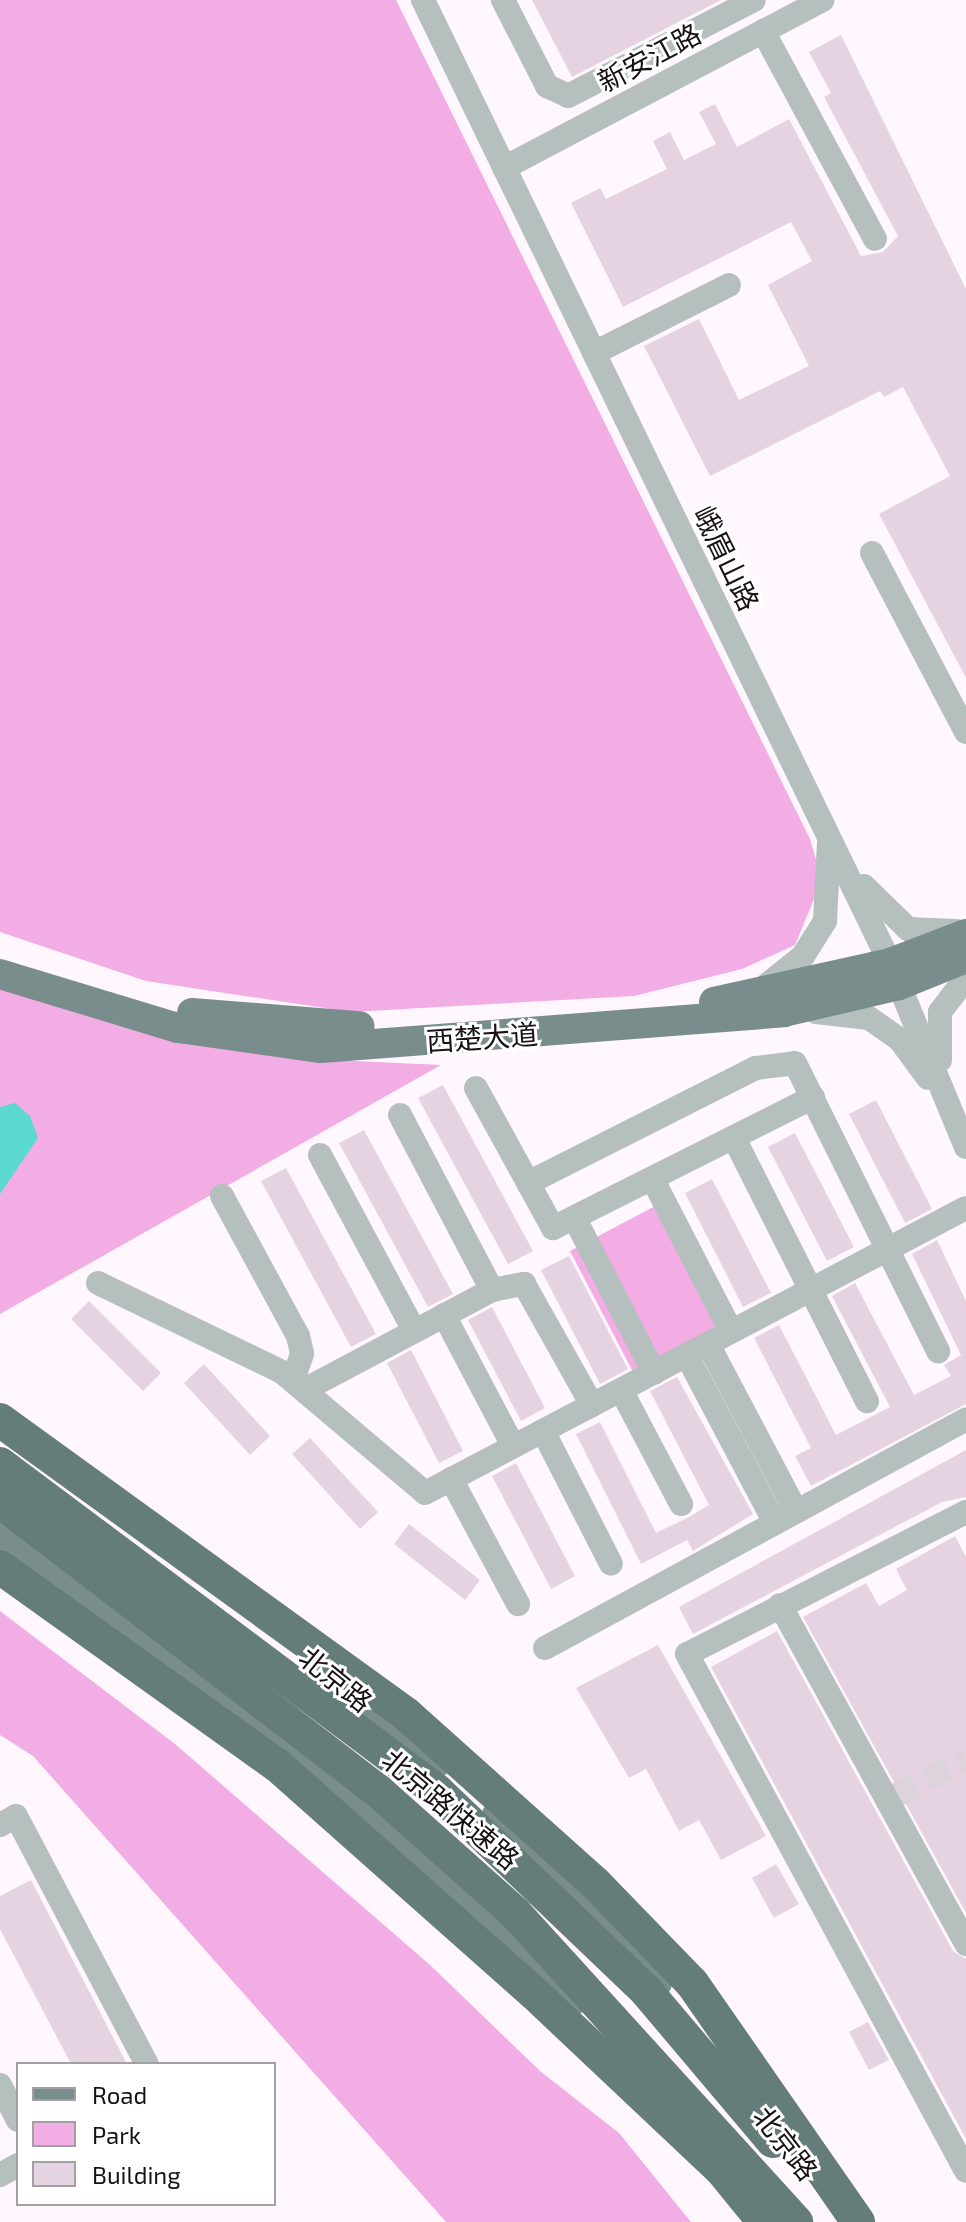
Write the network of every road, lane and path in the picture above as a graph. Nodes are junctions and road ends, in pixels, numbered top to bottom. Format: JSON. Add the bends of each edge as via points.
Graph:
{"nodes":[{"id":1,"x":423,"y":0,"type":"edge"},
{"id":2,"x":503,"y":0,"type":"edge"},
{"id":3,"x":754,"y":0,"type":"edge"},
{"id":4,"x":822,"y":0,"type":"edge"},
{"id":5,"x":763,"y":31,"type":"junction"},
{"id":6,"x":504,"y":168,"type":"junction"},
{"id":7,"x":875,"y":239,"type":"dead end"},
{"id":8,"x":729,"y":285,"type":"dead end"},
{"id":9,"x":594,"y":353,"type":"junction"},
{"id":10,"x":872,"y":553,"type":"dead end"},
{"id":11,"x":966,"y":732,"type":"edge"},
{"id":12,"x":829,"y":837,"type":"junction"},
{"id":13,"x":966,"y":931,"type":"edge"},
{"id":14,"x":0,"y":957,"type":"edge"},
{"id":15,"x":966,"y":958,"type":"edge"},
{"id":16,"x":0,"y":974,"type":"edge"},
{"id":17,"x":895,"y":974,"type":"junction"},
{"id":18,"x":966,"y":978,"type":"edge"},
{"id":19,"x":752,"y":995,"type":"junction"},
{"id":20,"x":784,"y":1012,"type":"junction"},
{"id":21,"x":476,"y":1088,"type":"dead end"},
{"id":22,"x":813,"y":1097,"type":"junction"},
{"id":23,"x":949,"y":1106,"type":"junction"},
{"id":24,"x":400,"y":1115,"type":"dead end"},
{"id":25,"x":734,"y":1138,"type":"junction"},
{"id":26,"x":966,"y":1147,"type":"edge"},
{"id":27,"x":320,"y":1155,"type":"dead end"},
{"id":28,"x":653,"y":1180,"type":"junction"},
{"id":29,"x":528,"y":1183,"type":"junction"},
{"id":30,"x":222,"y":1196,"type":"dead end"},
{"id":31,"x":966,"y":1208,"type":"edge"},
{"id":32,"x":575,"y":1219,"type":"junction"},
{"id":33,"x":888,"y":1250,"type":"junction"},
{"id":34,"x":98,"y":1283,"type":"dead end"},
{"id":35,"x":492,"y":1290,"type":"junction"},
{"id":36,"x":811,"y":1290,"type":"junction"},
{"id":37,"x":444,"y":1315,"type":"junction"},
{"id":38,"x":414,"y":1330,"type":"junction"},
{"id":39,"x":731,"y":1331,"type":"junction"},
{"id":40,"x":708,"y":1344,"type":"junction"},
{"id":41,"x":938,"y":1351,"type":"dead end"},
{"id":42,"x":687,"y":1356,"type":"junction"},
{"id":43,"x":654,"y":1373,"type":"junction"},
{"id":44,"x":300,"y":1384,"type":"junction"},
{"id":45,"x":621,"y":1390,"type":"junction"},
{"id":46,"x":867,"y":1401,"type":"dead end"},
{"id":47,"x":592,"y":1405,"type":"junction"},
{"id":48,"x":966,"y":1419,"type":"edge"},
{"id":49,"x":0,"y":1420,"type":"edge"},
{"id":50,"x":543,"y":1431,"type":"junction"},
{"id":51,"x":0,"y":1440,"type":"edge"},
{"id":52,"x":513,"y":1446,"type":"junction"},
{"id":53,"x":0,"y":1464,"type":"edge"},
{"id":54,"x":451,"y":1479,"type":"junction"},
{"id":55,"x":0,"y":1501,"type":"edge"},
{"id":56,"x":681,"y":1504,"type":"dead end"},
{"id":57,"x":796,"y":1511,"type":"junction"},
{"id":58,"x":966,"y":1512,"type":"edge"},
{"id":59,"x":775,"y":1523,"type":"junction"},
{"id":60,"x":0,"y":1531,"type":"edge"},
{"id":61,"x":611,"y":1564,"type":"dead end"},
{"id":62,"x":0,"y":1567,"type":"edge"},
{"id":63,"x":518,"y":1604,"type":"dead end"},
{"id":64,"x":780,"y":1605,"type":"junction"},
{"id":65,"x":545,"y":1648,"type":"dead end"},
{"id":66,"x":0,"y":1825,"type":"edge"},
{"id":67,"x":966,"y":1944,"type":"edge"},
{"id":68,"x":146,"y":2062,"type":"edge"},
{"id":69,"x":0,"y":2085,"type":"edge"},
{"id":70,"x":16,"y":2116,"type":"edge"},
{"id":71,"x":966,"y":2171,"type":"edge"},
{"id":72,"x":763,"y":2222,"type":"edge"},
{"id":73,"x":796,"y":2222,"type":"edge"},
{"id":74,"x":839,"y":2222,"type":"edge"},
{"id":75,"x":847,"y":2222,"type":"edge"},
{"id":76,"x":858,"y":2222,"type":"edge"}],
"edges":[{"from":1,"to":6,"type":"street","name":"峨眉山路"},
{"from":2,"to":3,"type":"street","via":[[547,86],[568,96]]},
{"from":4,"to":5,"type":"street","name":"新安江路"},
{"from":5,"to":6,"type":"street","name":"新安江路"},
{"from":5,"to":7,"type":"street"},
{"from":6,"to":9,"type":"street","name":"峨眉山路"},
{"from":8,"to":9,"type":"street"},
{"from":9,"to":12,"type":"street","name":"峨眉山路"},
{"from":10,"to":11,"type":"street"},
{"from":12,"to":13,"type":"street","via":[[894,920],[926,933]]},
{"from":12,"to":17,"type":"street","name":"峨眉山路"},
{"from":12,"to":19,"type":"street","via":[[825,921],[803,956]]},
{"from":13,"to":17,"type":"main road","name":"西楚大道"},
{"from":14,"to":19,"type":"main road","name":"西楚大道","via":[[92,990],[210,1017],[322,1027],[663,1009]]},
{"from":15,"to":17,"type":"main road","name":"西楚大道"},
{"from":16,"to":20,"type":"main road","name":"西楚大道","via":[[178,1028],[285,1048]]},
{"from":17,"to":19,"type":"main road","name":"西楚大道"},
{"from":17,"to":20,"type":"main road","name":"西楚大道"},
{"from":17,"to":23,"type":"street","name":"峨眉山路"},
{"from":18,"to":23,"type":"street","via":[[937,1025]]},
{"from":20,"to":23,"type":"street","via":[[869,1018],[900,1040]]},
{"from":21,"to":29,"type":"street"},
{"from":22,"to":25,"type":"street"},
{"from":22,"to":29,"type":"street","via":[[795,1063],[763,1065]]},
{"from":22,"to":33,"type":"street"},
{"from":23,"to":26,"type":"street","name":"峨眉山路"},
{"from":24,"to":35,"type":"street"},
{"from":25,"to":28,"type":"street"},
{"from":25,"to":36,"type":"street"},
{"from":27,"to":38,"type":"street"},
{"from":28,"to":32,"type":"street"},
{"from":28,"to":39,"type":"street"},
{"from":29,"to":32,"type":"street","via":[[553,1228]]},
{"from":30,"to":44,"type":"street","via":[[298,1336]]},
{"from":31,"to":33,"type":"street"},
{"from":32,"to":43,"type":"street"},
{"from":33,"to":36,"type":"street"},
{"from":33,"to":41,"type":"street"},
{"from":34,"to":44,"type":"street"},
{"from":35,"to":37,"type":"street"},
{"from":35,"to":47,"type":"street","via":[[508,1284],[531,1289]]},
{"from":36,"to":39,"type":"street"},
{"from":36,"to":46,"type":"street"},
{"from":37,"to":38,"type":"street"},
{"from":37,"to":52,"type":"street"},
{"from":38,"to":44,"type":"street"},
{"from":39,"to":40,"type":"street"},
{"from":40,"to":42,"type":"street"},
{"from":40,"to":57,"type":"street"},
{"from":42,"to":43,"type":"street"},
{"from":42,"to":59,"type":"street"},
{"from":43,"to":45,"type":"street"},
{"from":44,"to":54,"type":"street","via":[[414,1489],[425,1493]]},
{"from":45,"to":47,"type":"street"},
{"from":45,"to":56,"type":"street"},
{"from":47,"to":50,"type":"street"},
{"from":48,"to":57,"type":"street"},
{"from":49,"to":76,"type":"highway","via":[[406,1714],[595,1883],[692,1983]]},
{"from":50,"to":52,"type":"street"},
{"from":50,"to":61,"type":"street"},
{"from":51,"to":75,"type":"main road","name":"北京路","via":[[323,1666],[487,1805],[695,2025]]},
{"from":52,"to":54,"type":"street"},
{"from":53,"to":74,"type":"highway","name":"北京路快速路","via":[[437,1791],[542,1885],[647,1992]]},
{"from":54,"to":63,"type":"street"},
{"from":55,"to":73,"type":"highway","name":"北京路快速路","via":[[267,1702],[503,1902],[616,2017]]},
{"from":57,"to":59,"type":"street"},
{"from":58,"to":64,"type":"street"},
{"from":59,"to":65,"type":"street"},
{"from":60,"to":72,"type":"main road","via":[[320,1768],[545,1971],[670,2104]]},
{"from":62,"to":72,"type":"highway","bridge":true,"via":[[277,1765],[534,1993],[721,2169]]},
{"from":64,"to":67,"type":"street","via":[[891,1798]]},
{"from":64,"to":71,"type":"street","via":[[687,1654]]},
{"from":66,"to":68,"type":"street","via":[[16,1816]]},
{"from":69,"to":70,"type":"street"}]}
